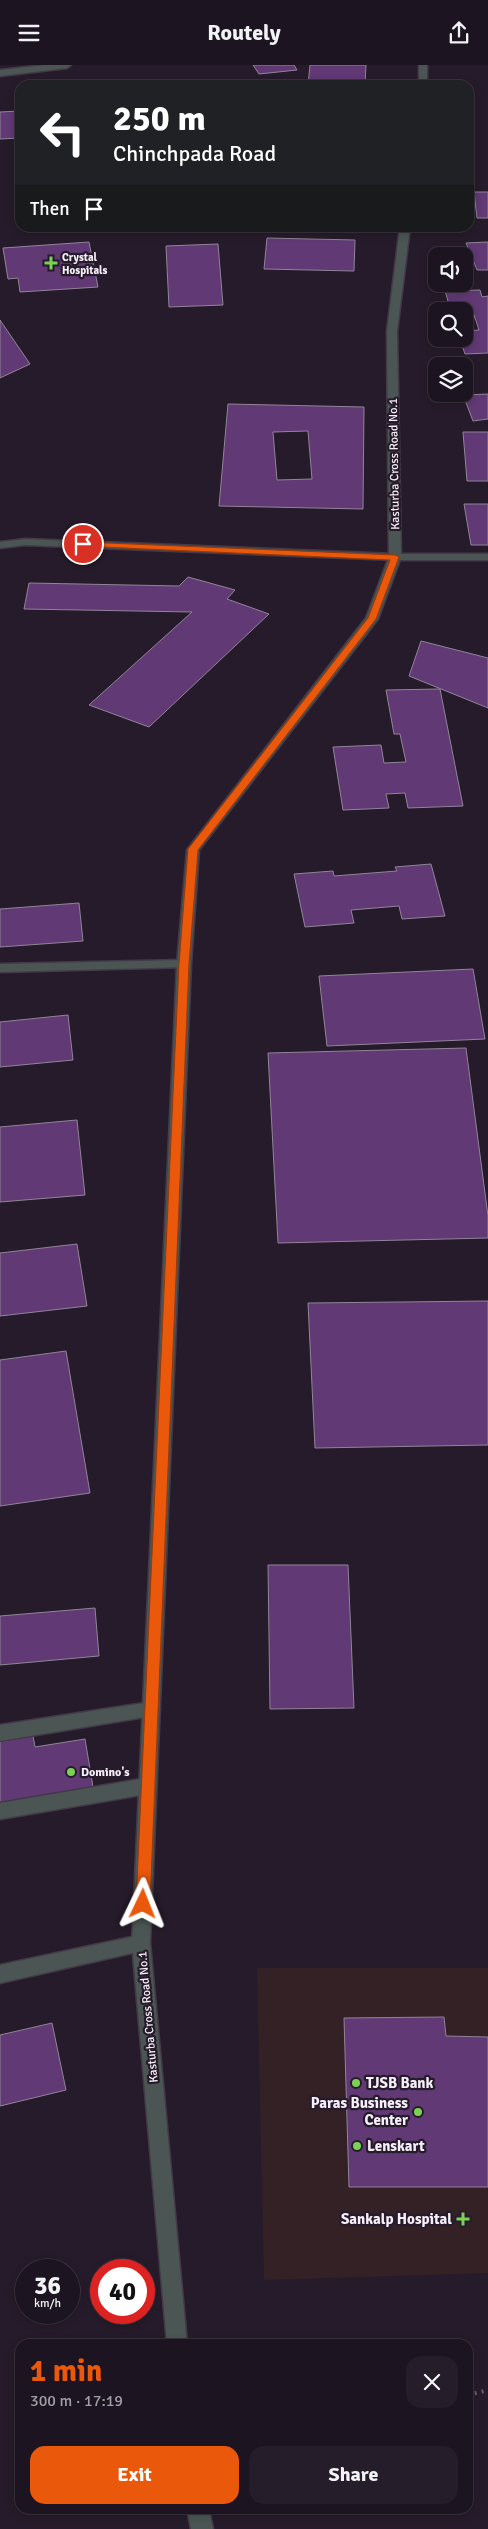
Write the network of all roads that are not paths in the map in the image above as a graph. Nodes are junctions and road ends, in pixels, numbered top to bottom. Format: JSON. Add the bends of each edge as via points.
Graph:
{"nodes":[{"id":1,"x":67,"y":65,"type":"edge"},
{"id":2,"x":423,"y":65,"type":"edge"},
{"id":3,"x":0,"y":73,"type":"edge"},
{"id":4,"x":423,"y":80,"type":"edge"},
{"id":5,"x":404,"y":232,"type":"edge"},
{"id":6,"x":0,"y":545,"type":"edge"},
{"id":7,"x":395,"y":557,"type":"junction"},
{"id":8,"x":488,"y":557,"type":"edge"},
{"id":9,"x":184,"y":964,"type":"junction"},
{"id":10,"x":0,"y":969,"type":"edge"},
{"id":11,"x":151,"y":1709,"type":"junction"},
{"id":12,"x":0,"y":1733,"type":"edge"},
{"id":13,"x":147,"y":1786,"type":"junction"},
{"id":14,"x":0,"y":1811,"type":"edge"},
{"id":15,"x":141,"y":1943,"type":"junction"},
{"id":16,"x":0,"y":1973,"type":"edge"},
{"id":17,"x":177,"y":2339,"type":"edge"},
{"id":18,"x":199,"y":2514,"type":"edge"},
{"id":19,"x":202,"y":2529,"type":"edge"}],
"edges":[{"from":1,"to":3,"type":"street"},
{"from":2,"to":4,"type":"street"},
{"from":5,"to":7,"type":"street","name":"Kasturba Cross Road No.1","via":[[392,331]]},
{"from":6,"to":7,"type":"street","via":[[25,542]]},
{"from":7,"to":8,"type":"street"},
{"from":7,"to":9,"type":"street","name":"Kasturba Cross Road No.1","via":[[372,619],[193,849]]},
{"from":9,"to":10,"type":"street"},
{"from":9,"to":11,"type":"street","name":"Kasturba Cross Road No.1"},
{"from":11,"to":12,"type":"street"},
{"from":11,"to":13,"type":"street","name":"Kasturba Cross Road No.1"},
{"from":13,"to":14,"type":"street"},
{"from":13,"to":15,"type":"street","name":"Kasturba Cross Road No.1"},
{"from":15,"to":16,"type":"street"},
{"from":15,"to":17,"type":"street","name":"Kasturba Cross Road No.1"},
{"from":18,"to":19,"type":"street"}]}
